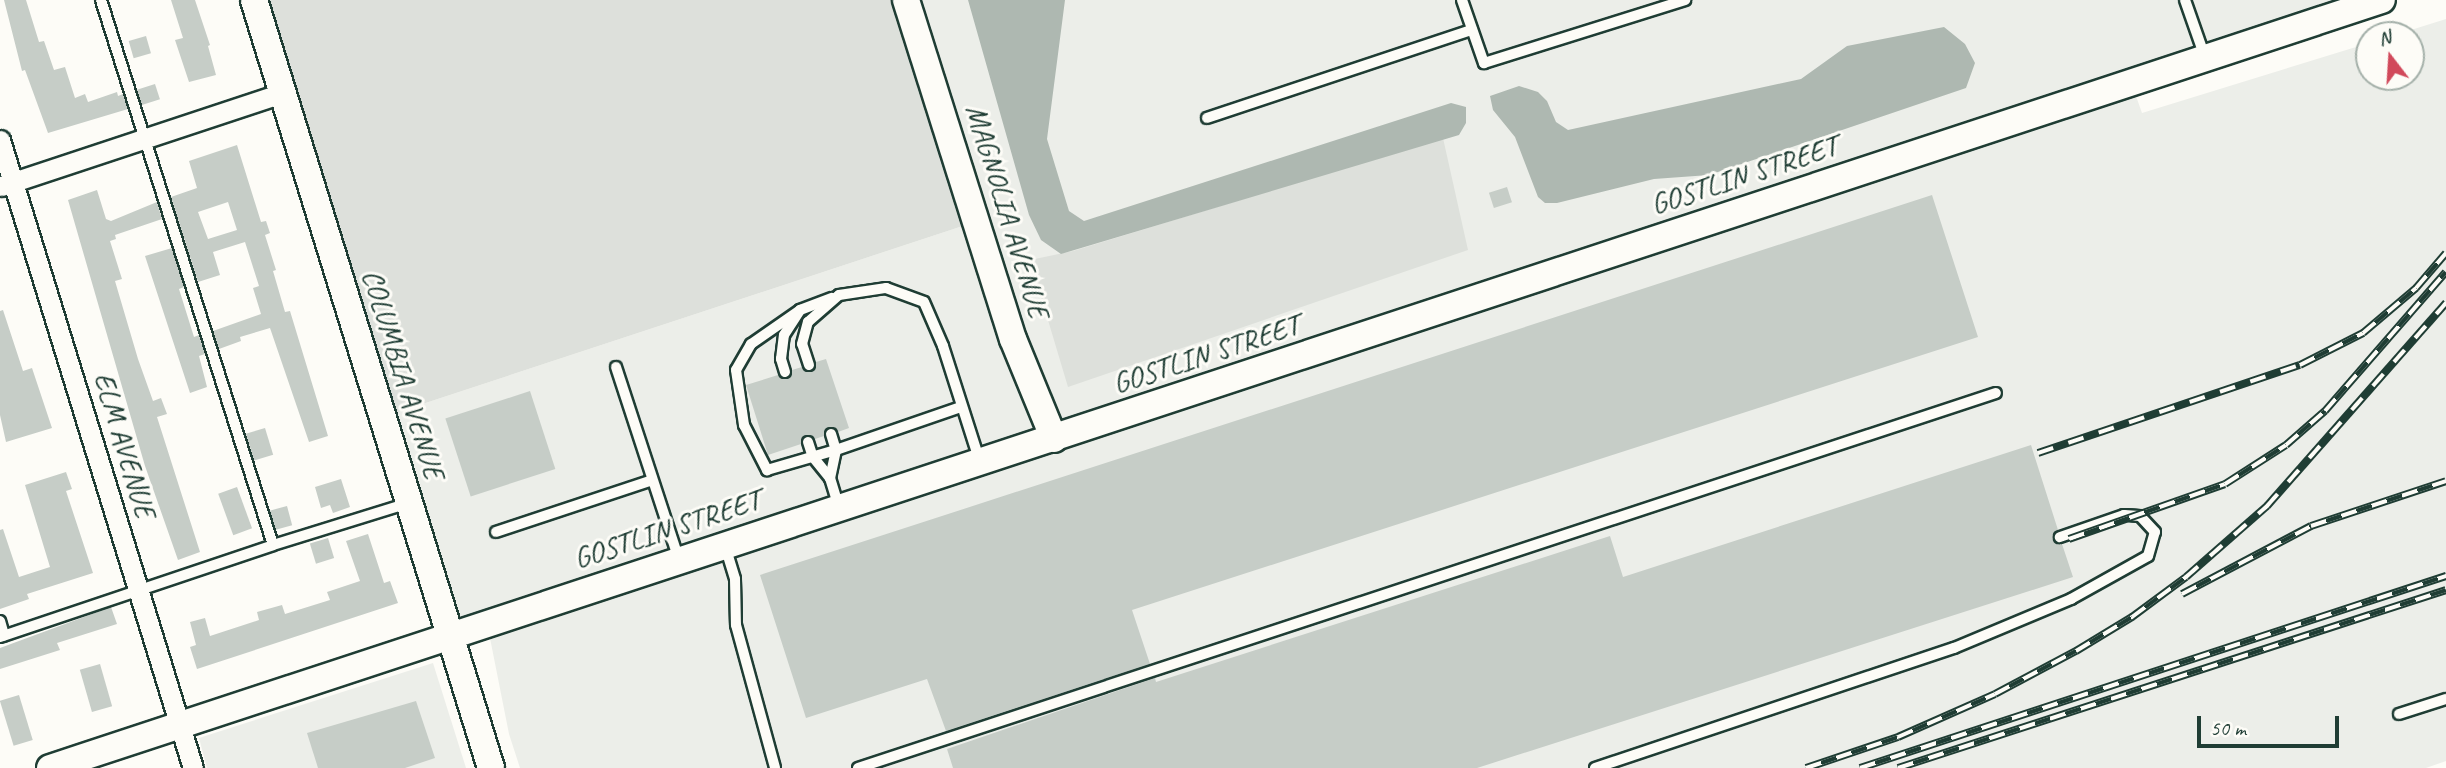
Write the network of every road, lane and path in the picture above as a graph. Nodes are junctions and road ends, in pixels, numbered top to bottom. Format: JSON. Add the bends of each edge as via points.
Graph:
{"nodes":[{"id":1,"x":101,"y":0,"type":"edge"},
{"id":2,"x":254,"y":0,"type":"edge"},
{"id":3,"x":906,"y":0,"type":"edge"},
{"id":4,"x":1462,"y":0,"type":"edge"},
{"id":5,"x":1685,"y":0,"type":"edge"},
{"id":6,"x":2185,"y":0,"type":"edge"},
{"id":7,"x":2382,"y":0,"type":"edge"},
{"id":8,"x":1472,"y":30,"type":"junction"},
{"id":9,"x":2205,"y":58,"type":"junction"},
{"id":10,"x":283,"y":93,"type":"junction"},
{"id":11,"x":1207,"y":118,"type":"dead end"},
{"id":12,"x":144,"y":139,"type":"junction"},
{"id":13,"x":0,"y":140,"type":"edge"},
{"id":14,"x":6,"y":184,"type":"edge"},
{"id":15,"x":839,"y":295,"type":"junction"},
{"id":16,"x":800,"y":310,"type":"junction"},
{"id":17,"x":809,"y":365,"type":"dead end"},
{"id":18,"x":616,"y":367,"type":"dead end"},
{"id":19,"x":785,"y":372,"type":"dead end"},
{"id":20,"x":1996,"y":393,"type":"dead end"},
{"id":21,"x":961,"y":407,"type":"junction"},
{"id":22,"x":831,"y":434,"type":"dead end"},
{"id":23,"x":1054,"y":439,"type":"junction"},
{"id":24,"x":808,"y":442,"type":"dead end"},
{"id":25,"x":836,"y":450,"type":"junction"},
{"id":26,"x":813,"y":457,"type":"junction"},
{"id":27,"x":981,"y":463,"type":"junction"},
{"id":28,"x":830,"y":478,"type":"junction"},
{"id":29,"x":652,"y":480,"type":"junction"},
{"id":30,"x":409,"y":503,"type":"junction"},
{"id":31,"x":839,"y":509,"type":"junction"},
{"id":32,"x":496,"y":531,"type":"dead end"},
{"id":33,"x":2060,"y":537,"type":"dead end"},
{"id":34,"x":273,"y":545,"type":"junction"},
{"id":35,"x":725,"y":546,"type":"junction"},
{"id":36,"x":680,"y":560,"type":"junction"},
{"id":37,"x":138,"y":589,"type":"junction"},
{"id":38,"x":0,"y":621,"type":"edge"},
{"id":39,"x":2,"y":636,"type":"edge"},
{"id":40,"x":450,"y":636,"type":"junction"},
{"id":41,"x":2446,"y":699,"type":"edge"},
{"id":42,"x":2399,"y":714,"type":"dead end"},
{"id":43,"x":180,"y":725,"type":"junction"},
{"id":44,"x":870,"y":766,"type":"edge"},
{"id":45,"x":50,"y":768,"type":"edge"},
{"id":46,"x":193,"y":768,"type":"edge"},
{"id":47,"x":491,"y":768,"type":"edge"},
{"id":48,"x":775,"y":768,"type":"edge"},
{"id":49,"x":858,"y":768,"type":"edge"},
{"id":50,"x":1595,"y":768,"type":"edge"}],
"edges":[{"from":1,"to":12,"type":"lane"},
{"from":2,"to":10,"type":"street","name":"COLUMBIA AVENUE"},
{"from":3,"to":23,"type":"street","name":"MAGNOLIA AVENUE","via":[[1013,339]]},
{"from":4,"to":8,"type":"lane"},
{"from":5,"to":8,"type":"lane","via":[[1484,63]]},
{"from":6,"to":9,"type":"lane"},
{"from":7,"to":9,"type":"street","name":"GOSTLIN STREET"},
{"from":8,"to":11,"type":"lane"},
{"from":9,"to":23,"type":"street","name":"GOSTLIN STREET"},
{"from":10,"to":12,"type":"street"},
{"from":10,"to":30,"type":"street","name":"COLUMBIA AVENUE"},
{"from":12,"to":14,"type":"street"},
{"from":12,"to":34,"type":"lane"},
{"from":13,"to":14,"type":"street","name":"ELM AVENUE"},
{"from":14,"to":37,"type":"street","name":"ELM AVENUE"},
{"from":15,"to":16,"type":"lane"},
{"from":15,"to":17,"type":"lane","via":[[808,321],[802,344]]},
{"from":15,"to":21,"type":"lane","via":[[886,288],[924,302]]},
{"from":16,"to":19,"type":"lane","via":[[784,335],[781,359]]},
{"from":16,"to":26,"type":"lane","via":[[751,344],[736,370],[744,425],[766,470]]},
{"from":18,"to":29,"type":"lane"},
{"from":20,"to":44,"type":"lane"},
{"from":21,"to":25,"type":"lane"},
{"from":21,"to":27,"type":"lane"},
{"from":22,"to":25,"type":"lane"},
{"from":23,"to":27,"type":"street","name":"GOSTLIN STREET"},
{"from":24,"to":26,"type":"lane"},
{"from":25,"to":26,"type":"lane"},
{"from":25,"to":28,"type":"lane"},
{"from":26,"to":28,"type":"lane"},
{"from":27,"to":31,"type":"street","name":"GOSTLIN STREET"},
{"from":28,"to":31,"type":"lane"},
{"from":29,"to":32,"type":"lane"},
{"from":29,"to":36,"type":"lane"},
{"from":30,"to":34,"type":"lane"},
{"from":30,"to":40,"type":"street","name":"COLUMBIA AVENUE"},
{"from":31,"to":35,"type":"street","name":"GOSTLIN STREET"},
{"from":33,"to":50,"type":"lane","via":[[2124,515],[2140,516],[2155,532],[2148,556],[2048,609],[1954,648]]},
{"from":34,"to":37,"type":"lane"},
{"from":35,"to":36,"type":"street","name":"GOSTLIN STREET"},
{"from":35,"to":48,"type":"lane","via":[[735,579],[736,625]]},
{"from":36,"to":40,"type":"street","name":"GOSTLIN STREET"},
{"from":37,"to":39,"type":"lane"},
{"from":37,"to":43,"type":"street","name":"ELM AVENUE"},
{"from":38,"to":39,"type":"lane"},
{"from":40,"to":43,"type":"street","name":"GOSTLIN STREET"},
{"from":40,"to":47,"type":"street","name":"COLUMBIA AVENUE"},
{"from":41,"to":42,"type":"lane"},
{"from":43,"to":45,"type":"street","name":"GOSTLIN STREET"},
{"from":43,"to":46,"type":"street","name":"ELM AVENUE"},
{"from":44,"to":49,"type":"lane"}]}
